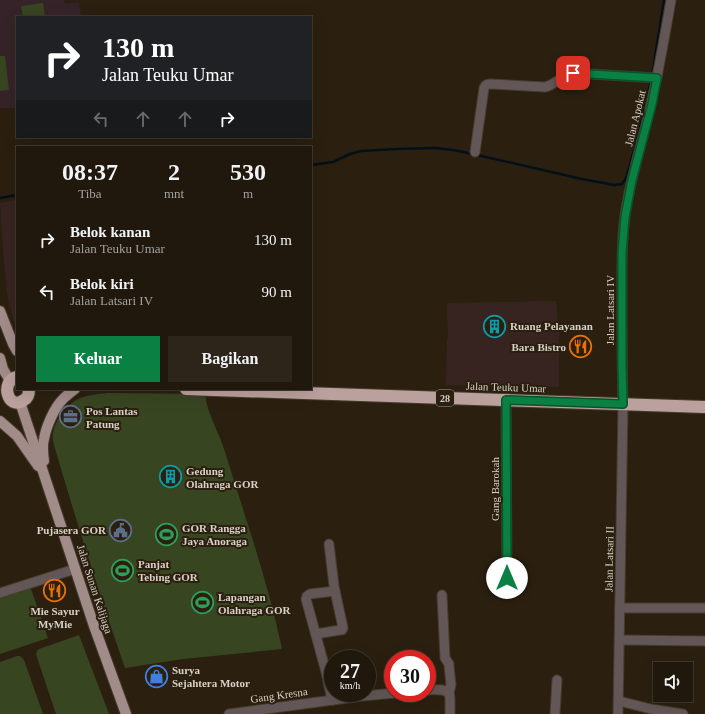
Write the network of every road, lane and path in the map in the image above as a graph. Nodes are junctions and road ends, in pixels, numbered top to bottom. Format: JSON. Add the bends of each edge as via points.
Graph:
{"nodes":[{"id":1,"x":671,"y":0,"type":"edge"},
{"id":2,"x":652,"y":77,"type":"junction"},
{"id":3,"x":475,"y":152,"type":"dead end"},
{"id":4,"x":625,"y":217,"type":"joint"},
{"id":5,"x":0,"y":311,"type":"edge"},
{"id":6,"x":16,"y":349,"type":"edge"},
{"id":7,"x":0,"y":358,"type":"edge"},
{"id":8,"x":7,"y":384,"type":"edge"},
{"id":9,"x":29,"y":390,"type":"edge"},
{"id":10,"x":73,"y":390,"type":"edge"},
{"id":11,"x":215,"y":390,"type":"edge"},
{"id":12,"x":506,"y":400,"type":"junction"},
{"id":13,"x":20,"y":402,"type":"junction"},
{"id":14,"x":623,"y":404,"type":"junction"},
{"id":15,"x":705,"y":406,"type":"edge"},
{"id":16,"x":0,"y":421,"type":"edge"},
{"id":17,"x":45,"y":477,"type":"junction"},
{"id":18,"x":329,"y":544,"type":"dead end"},
{"id":19,"x":75,"y":569,"type":"junction"},
{"id":20,"x":507,"y":578,"type":"dead end"},
{"id":21,"x":335,"y":590,"type":"junction"},
{"id":22,"x":0,"y":593,"type":"edge"},
{"id":23,"x":442,"y":595,"type":"dead end"},
{"id":24,"x":620,"y":608,"type":"junction"},
{"id":25,"x":705,"y":608,"type":"edge"},
{"id":26,"x":316,"y":634,"type":"junction"},
{"id":27,"x":620,"y":640,"type":"junction"},
{"id":28,"x":705,"y":641,"type":"edge"},
{"id":29,"x":324,"y":663,"type":"edge"},
{"id":30,"x":557,"y":680,"type":"dead end"},
{"id":31,"x":436,"y":690,"type":"edge"},
{"id":32,"x":448,"y":693,"type":"junction"},
{"id":33,"x":324,"y":701,"type":"edge"},
{"id":34,"x":619,"y":701,"type":"junction"},
{"id":35,"x":126,"y":714,"type":"edge"},
{"id":36,"x":229,"y":714,"type":"edge"},
{"id":37,"x":450,"y":714,"type":"edge"},
{"id":38,"x":556,"y":714,"type":"edge"},
{"id":39,"x":618,"y":714,"type":"edge"},
{"id":40,"x":683,"y":714,"type":"edge"}],
"edges":[{"from":1,"to":2,"type":"street","name":"Jalan Apokat"},
{"from":2,"to":3,"type":"street","via":[[569,74],[554,84],[541,87],[488,84],[484,86]]},
{"from":2,"to":4,"type":"street","name":"Jalan Apokat","via":[[652,104]]},
{"from":4,"to":14,"type":"street","name":"Jalan Latsari IV","via":[[622,253]]},
{"from":5,"to":6,"type":"main road"},
{"from":7,"to":8,"type":"main road"},
{"from":8,"to":13,"type":"highway","via":[[4,393],[8,400]]},
{"from":9,"to":13,"type":"highway","via":[[26,398]]},
{"from":10,"to":17,"type":"main road","via":[[59,404],[43,440]]},
{"from":11,"to":12,"type":"highway","name":"Jalan Teuku Umar","number":"28"},
{"from":12,"to":14,"type":"highway","name":"Jalan Teuku Umar","number":"28"},
{"from":12,"to":20,"type":"street","name":"Gang Barokah"},
{"from":13,"to":17,"type":"main road","name":"Jalan Sunan Kalijaga"},
{"from":14,"to":15,"type":"highway","name":"Jalan Teuku Umar","number":"28"},
{"from":14,"to":24,"type":"street","name":"Jalan Latsari II"},
{"from":16,"to":17,"type":"main road","via":[[17,436]]},
{"from":17,"to":19,"type":"main road","name":"Jalan Sunan Kalijaga"},
{"from":18,"to":21,"type":"street"},
{"from":19,"to":22,"type":"street"},
{"from":19,"to":35,"type":"main road","name":"Jalan Sunan Kalijaga"},
{"from":21,"to":26,"type":"street","via":[[343,628]]},
{"from":21,"to":26,"type":"street","via":[[306,597]]},
{"from":23,"to":32,"type":"street","via":[[445,658],[449,665],[451,685]]},
{"from":24,"to":25,"type":"street"},
{"from":24,"to":27,"type":"street","name":"Jalan Latsari II"},
{"from":26,"to":29,"type":"street"},
{"from":27,"to":28,"type":"street"},
{"from":27,"to":34,"type":"street","name":"Jalan Latsari II"},
{"from":30,"to":38,"type":"street"},
{"from":31,"to":32,"type":"street"},
{"from":32,"to":37,"type":"street"},
{"from":33,"to":36,"type":"street","name":"Gang Kresna"},
{"from":34,"to":39,"type":"street","name":"Jalan Latsari II"},
{"from":34,"to":40,"type":"street"}]}
